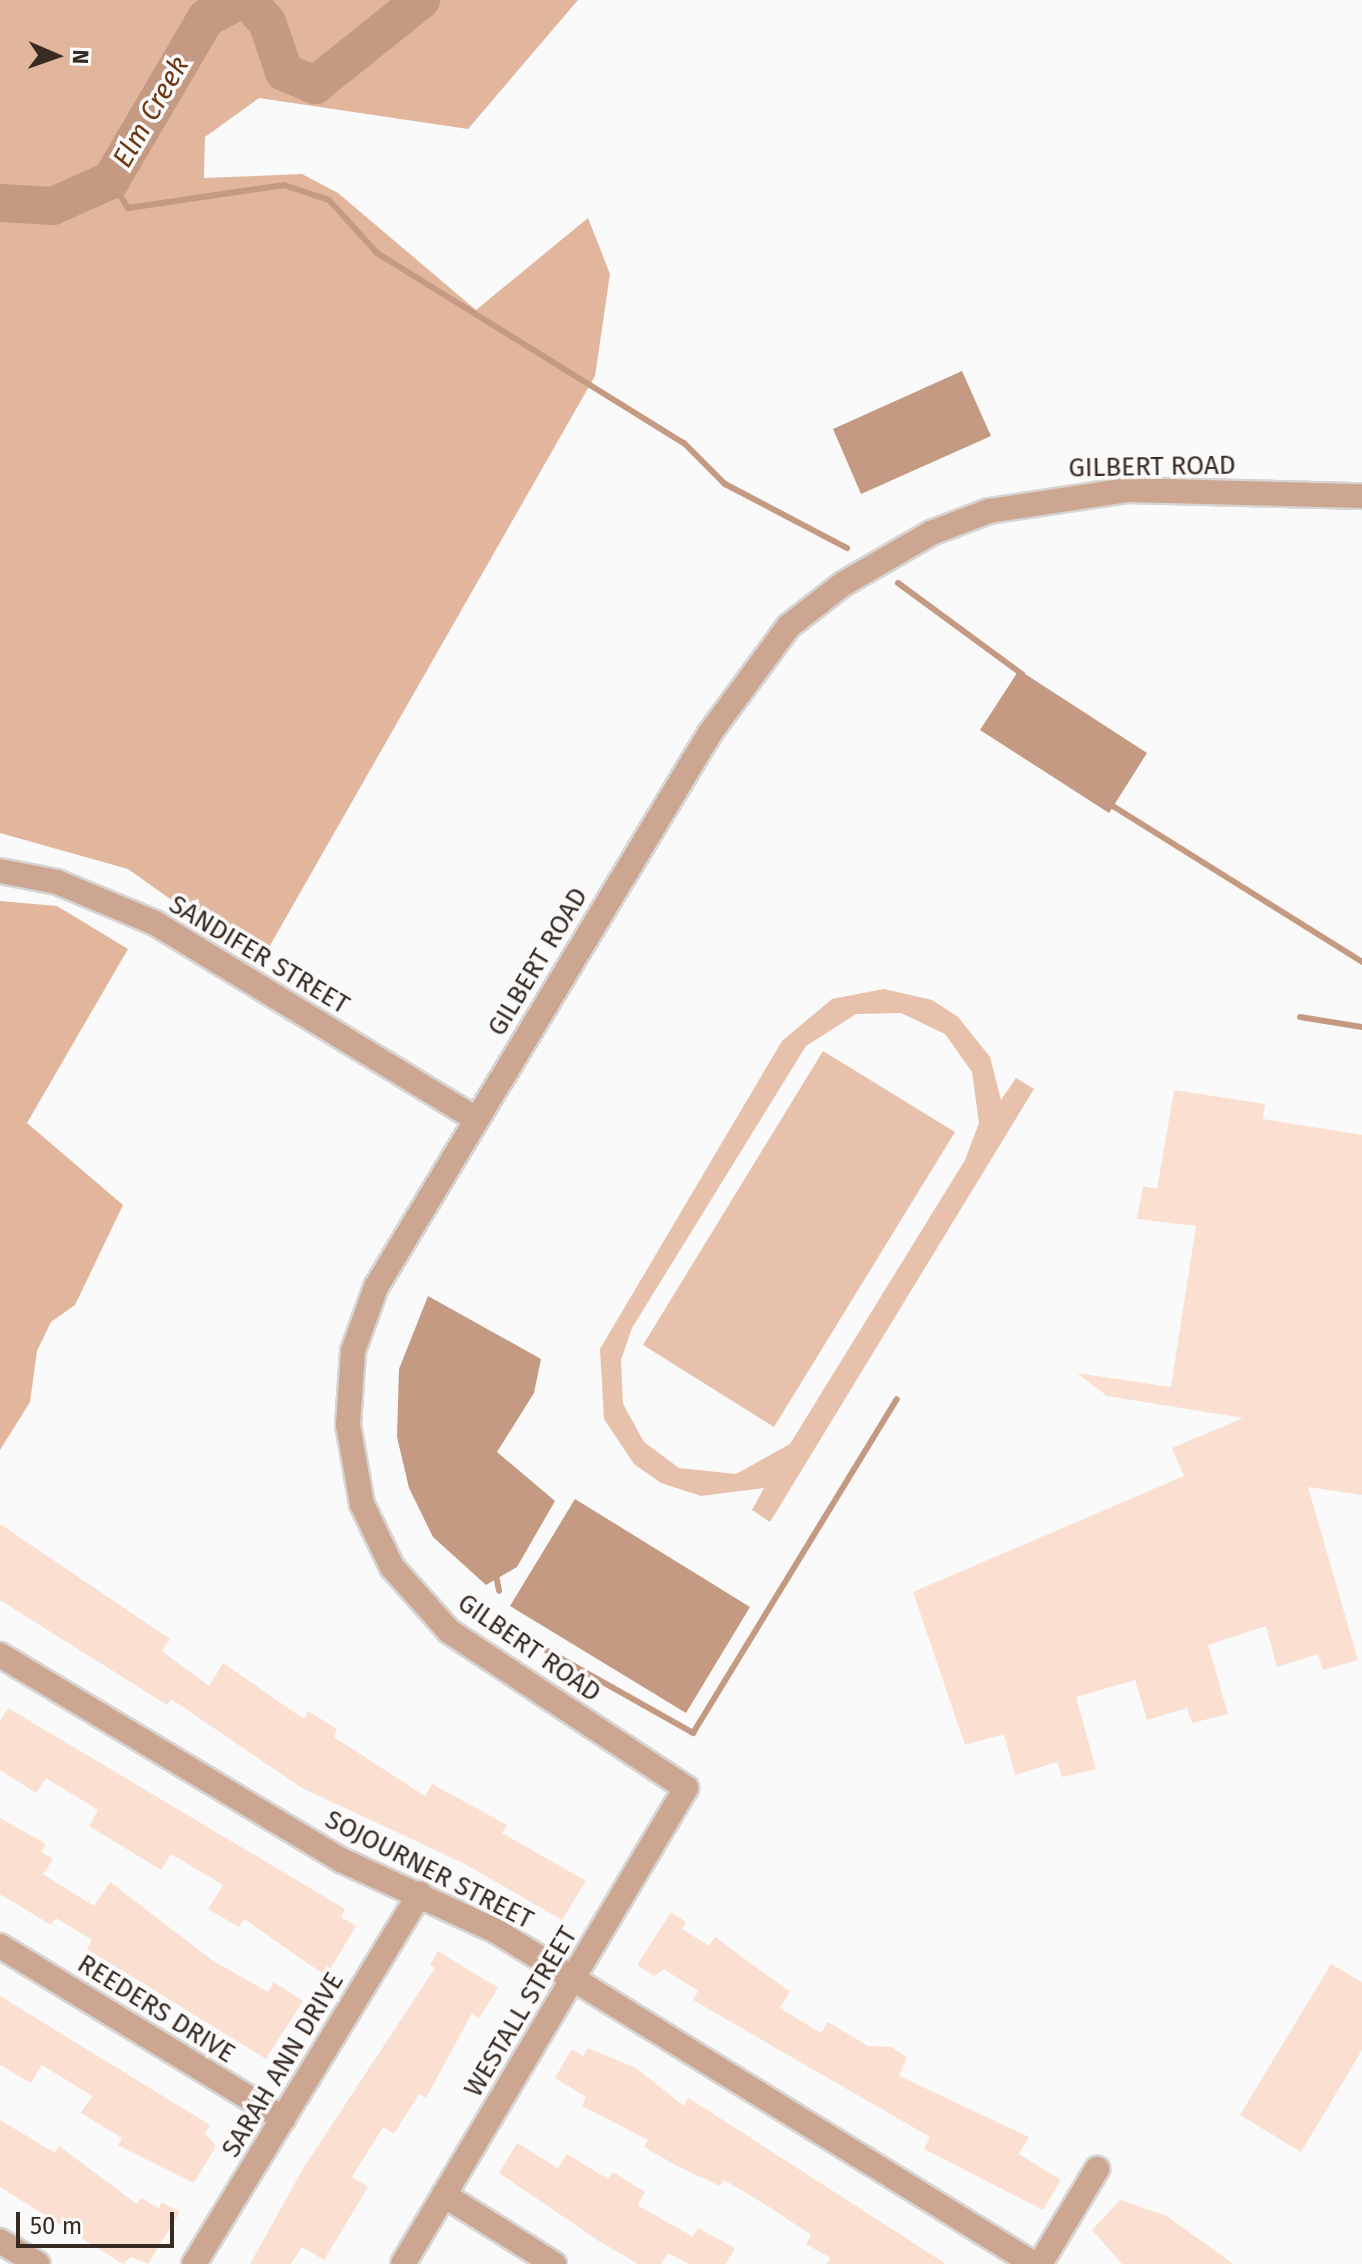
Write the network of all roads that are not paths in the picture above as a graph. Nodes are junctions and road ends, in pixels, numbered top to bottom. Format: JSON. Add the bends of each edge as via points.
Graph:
{"nodes":[{"id":1,"x":1362,"y":496,"type":"edge"},
{"id":2,"x":0,"y":871,"type":"edge"},
{"id":3,"x":476,"y":1119,"type":"junction"},
{"id":4,"x":0,"y":1655,"type":"edge"},
{"id":5,"x":686,"y":1788,"type":"joint"},
{"id":6,"x":420,"y":1894,"type":"junction"},
{"id":7,"x":0,"y":1946,"type":"edge"},
{"id":8,"x":573,"y":1979,"type":"junction"},
{"id":9,"x":283,"y":2119,"type":"junction"},
{"id":10,"x":1097,"y":2169,"type":"dead end"},
{"id":11,"x":444,"y":2195,"type":"junction"},
{"id":12,"x":0,"y":2241,"type":"edge"},
{"id":13,"x":38,"y":2264,"type":"edge"},
{"id":14,"x":194,"y":2264,"type":"edge"},
{"id":15,"x":403,"y":2264,"type":"edge"},
{"id":16,"x":554,"y":2264,"type":"edge"},
{"id":17,"x":1037,"y":2264,"type":"edge"}],
"edges":[{"from":1,"to":3,"type":"street","name":"GILBERT ROAD","via":[[1071,493],[931,533],[843,584],[789,626],[750,671]]},
{"from":2,"to":3,"type":"street","name":"SANDIFER STREET","via":[[57,882],[155,923]]},
{"from":3,"to":5,"type":"street","name":"GILBERT ROAD","via":[[376,1287],[353,1351],[348,1425],[362,1504],[392,1567],[449,1631]]},
{"from":4,"to":6,"type":"street","name":"SOJOURNER STREET","via":[[341,1860]]},
{"from":5,"to":8,"type":"street","name":"WESTALL STREET"},
{"from":6,"to":8,"type":"street","name":"SOJOURNER STREET"},
{"from":6,"to":9,"type":"street","name":"SARAH ANN DRIVE"},
{"from":7,"to":9,"type":"street","name":"REEDERS DRIVE"},
{"from":8,"to":11,"type":"street","name":"WESTALL STREET"},
{"from":8,"to":17,"type":"street","name":"SOJOURNER STREET"},
{"from":9,"to":14,"type":"street","name":"SARAH ANN DRIVE"},
{"from":10,"to":17,"type":"street"},
{"from":11,"to":15,"type":"street","name":"WESTALL STREET"},
{"from":11,"to":16,"type":"street"},
{"from":12,"to":13,"type":"street"}]}
